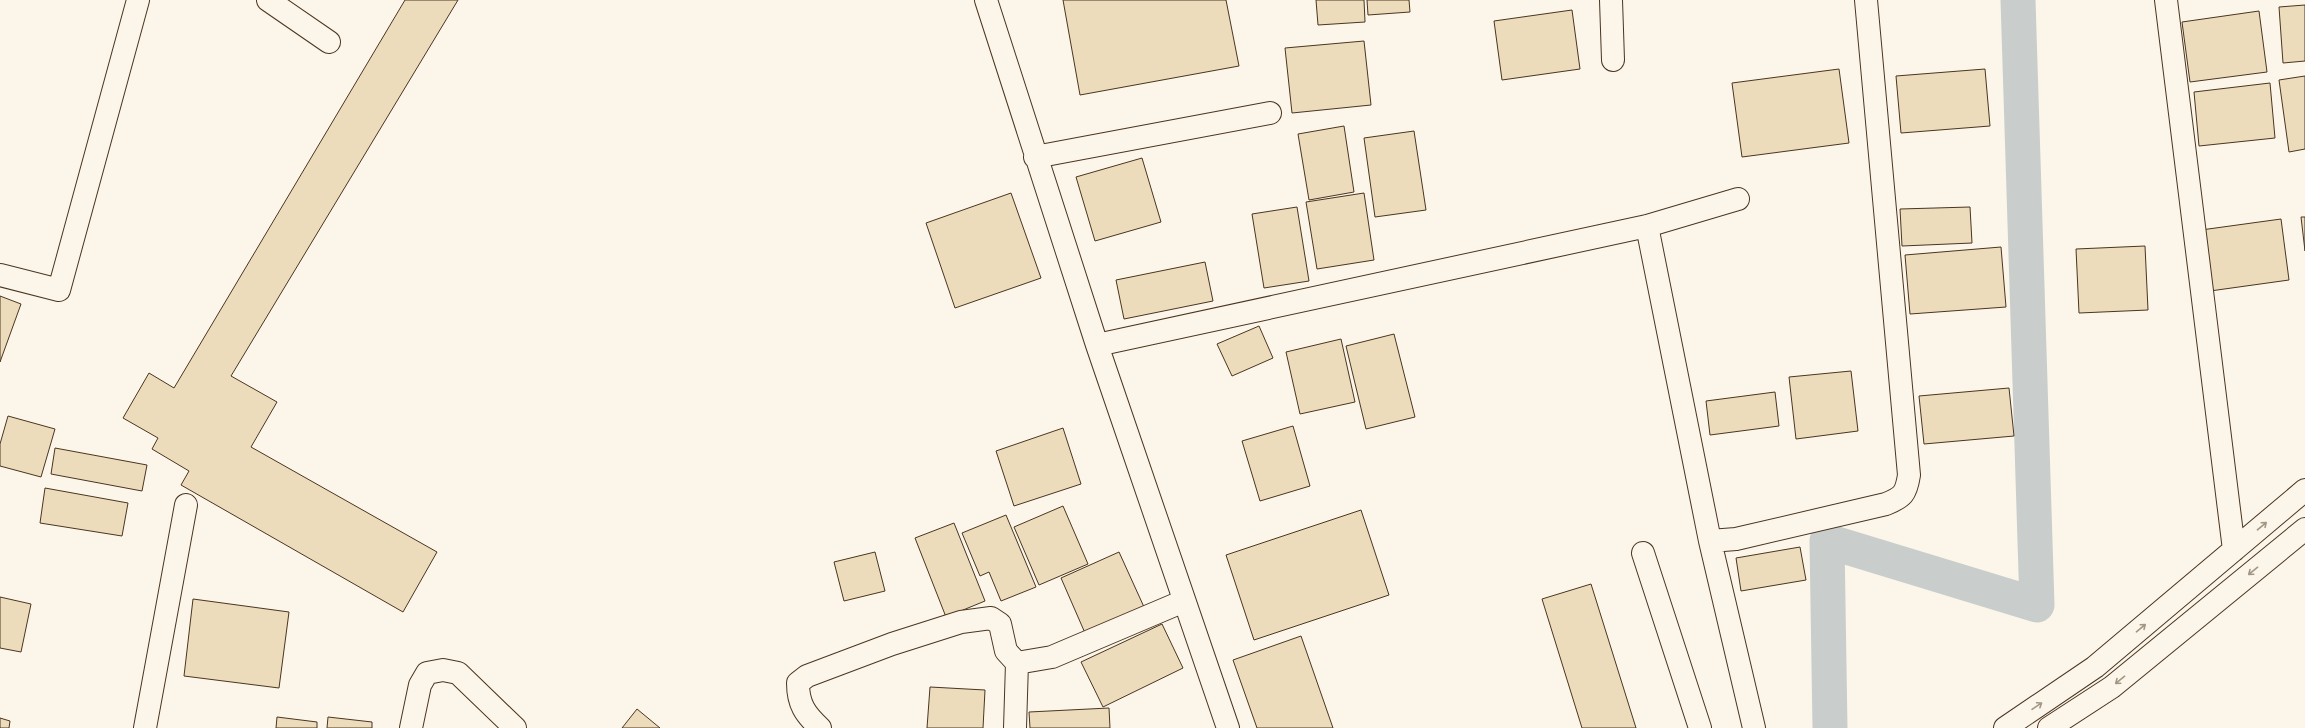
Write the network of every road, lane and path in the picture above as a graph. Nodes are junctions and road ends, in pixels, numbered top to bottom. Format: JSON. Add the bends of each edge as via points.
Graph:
{"nodes":[{"id":1,"x":138,"y":0,"type":"edge"},
{"id":2,"x":268,"y":0,"type":"edge"},
{"id":3,"x":986,"y":0,"type":"edge"},
{"id":4,"x":1611,"y":0,"type":"edge"},
{"id":5,"x":1866,"y":0,"type":"edge"},
{"id":6,"x":2166,"y":0,"type":"edge"},
{"id":7,"x":329,"y":42,"type":"dead end"},
{"id":8,"x":1613,"y":60,"type":"dead end"},
{"id":9,"x":1270,"y":113,"type":"dead end"},
{"id":10,"x":1035,"y":157,"type":"junction"},
{"id":11,"x":1738,"y":199,"type":"dead end"},
{"id":12,"x":1647,"y":226,"type":"junction"},
{"id":13,"x":0,"y":275,"type":"edge"},
{"id":14,"x":1097,"y":345,"type":"junction"},
{"id":15,"x":2305,"y":490,"type":"edge"},
{"id":16,"x":186,"y":505,"type":"dead end"},
{"id":17,"x":2305,"y":529,"type":"edge"},
{"id":18,"x":1710,"y":541,"type":"junction"},
{"id":19,"x":2234,"y":550,"type":"junction"},
{"id":20,"x":1643,"y":554,"type":"dead end"},
{"id":21,"x":1184,"y":601,"type":"junction"},
{"id":22,"x":1017,"y":663,"type":"junction"},
{"id":23,"x":145,"y":728,"type":"edge"},
{"id":24,"x":411,"y":728,"type":"edge"},
{"id":25,"x":515,"y":728,"type":"edge"},
{"id":26,"x":820,"y":728,"type":"edge"},
{"id":27,"x":1015,"y":728,"type":"edge"},
{"id":28,"x":1228,"y":728,"type":"edge"},
{"id":29,"x":1700,"y":728,"type":"edge"},
{"id":30,"x":1754,"y":728,"type":"edge"},
{"id":31,"x":2005,"y":728,"type":"edge"},
{"id":32,"x":2049,"y":728,"type":"edge"}],
"edges":[{"from":1,"to":13,"type":"street","via":[[59,290]]},
{"from":2,"to":7,"type":"street"},
{"from":3,"to":10,"type":"street"},
{"from":4,"to":8,"type":"street"},
{"from":5,"to":18,"type":"street","via":[[1909,475],[1907,488],[1901,497],[1886,504],[1736,539]]},
{"from":6,"to":19,"type":"street"},
{"from":9,"to":10,"type":"street"},
{"from":10,"to":14,"type":"street"},
{"from":11,"to":12,"type":"street"},
{"from":12,"to":14,"type":"street"},
{"from":12,"to":18,"type":"street"},
{"from":14,"to":21,"type":"street"},
{"from":19,"to":15,"type":"street","one_way":true},
{"from":16,"to":23,"type":"street"},
{"from":17,"to":32,"type":"street","one_way":true,"via":[[2112,687]]},
{"from":18,"to":30,"type":"street"},
{"from":31,"to":19,"type":"street","one_way":true,"via":[[2096,667]]},
{"from":20,"to":29,"type":"street"},
{"from":21,"to":22,"type":"street","via":[[1052,658]]},
{"from":21,"to":28,"type":"street"},
{"from":22,"to":26,"type":"street","via":[[1006,651],[1000,624],[992,618],[961,622],[892,644],[807,676],[798,684],[798,698],[806,714]]},
{"from":22,"to":27,"type":"street"},
{"from":24,"to":25,"type":"street","via":[[420,685],[428,673],[444,670],[458,673]]}]}
